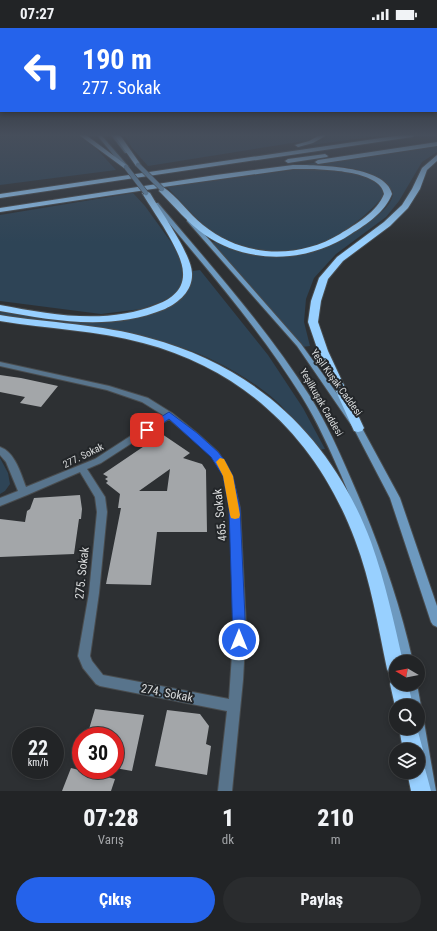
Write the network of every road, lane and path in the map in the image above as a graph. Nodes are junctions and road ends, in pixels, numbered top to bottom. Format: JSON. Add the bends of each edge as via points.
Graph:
{"nodes":[{"id":1,"x":129,"y":171,"type":"edge"},
{"id":2,"x":134,"y":171,"type":"edge"},
{"id":3,"x":144,"y":171,"type":"edge"},
{"id":4,"x":172,"y":171,"type":"edge"},
{"id":5,"x":228,"y":171,"type":"edge"},
{"id":6,"x":264,"y":171,"type":"edge"},
{"id":7,"x":272,"y":171,"type":"edge"},
{"id":8,"x":347,"y":171,"type":"edge"},
{"id":9,"x":423,"y":171,"type":"edge"},
{"id":10,"x":209,"y":179,"type":"junction"},
{"id":11,"x":162,"y":189,"type":"junction"},
{"id":12,"x":0,"y":190,"type":"edge"},
{"id":13,"x":146,"y":193,"type":"junction"},
{"id":14,"x":0,"y":196,"type":"edge"},
{"id":15,"x":0,"y":205,"type":"edge"},
{"id":16,"x":0,"y":212,"type":"edge"},
{"id":17,"x":0,"y":308,"type":"edge"},
{"id":18,"x":0,"y":318,"type":"edge"},
{"id":19,"x":0,"y":364,"type":"edge"},
{"id":20,"x":169,"y":415,"type":"junction"},
{"id":21,"x":358,"y":428,"type":"junction"},
{"id":22,"x":0,"y":450,"type":"edge"},
{"id":23,"x":82,"y":469,"type":"junction"},
{"id":24,"x":24,"y":493,"type":"junction"},
{"id":25,"x":0,"y":502,"type":"edge"},
{"id":26,"x":437,"y":622,"type":"edge"},
{"id":27,"x":393,"y":655,"type":"edge"},
{"id":28,"x":405,"y":655,"type":"edge"},
{"id":29,"x":100,"y":680,"type":"joint"},
{"id":30,"x":234,"y":706,"type":"junction"},
{"id":31,"x":420,"y":735,"type":"edge"},
{"id":32,"x":418,"y":779,"type":"edge"},
{"id":33,"x":225,"y":791,"type":"edge"},
{"id":34,"x":421,"y":791,"type":"edge"},
{"id":35,"x":429,"y":791,"type":"edge"}],
"edges":[{"from":1,"to":13,"type":"main road","name":"Yeşilkuşak Caddesi","bridge":true},
{"from":2,"to":12,"type":"highway"},
{"from":3,"to":11,"type":"main road","name":"Yeşil Kuşak Caddesi","bridge":true},
{"from":4,"to":14,"type":"highway"},
{"from":5,"to":15,"type":"highway"},
{"from":6,"to":10,"type":"highway"},
{"from":7,"to":10,"type":"highway"},
{"from":8,"to":11,"type":"highway","via":[[368,176],[385,186],[388,194],[384,203],[371,216],[332,242],[306,251],[272,254],[244,250],[219,240],[203,229]]},
{"from":9,"to":21,"type":"highway","via":[[405,206],[387,224],[340,259],[324,278],[316,301],[313,322],[323,351]]},
{"from":10,"to":16,"type":"highway"},
{"from":11,"to":21,"type":"main road","name":"Yeşil Kuşak Caddesi","via":[[299,346]]},
{"from":13,"to":17,"type":"highway","via":[[185,258],[189,270],[185,288],[177,299],[154,311],[118,319],[90,320],[28,314]]},
{"from":13,"to":28,"type":"main road","name":"Yeşilkuşak Caddesi","via":[[242,306],[293,377],[321,424],[371,536],[399,625]]},
{"from":18,"to":27,"type":"highway","via":[[146,340],[184,351],[236,378],[277,408],[318,455],[356,524],[376,584]]},
{"from":19,"to":20,"type":"street","name":"465. Sokak","via":[[129,394],[151,403]]},
{"from":20,"to":23,"type":"street","name":"277. Sokak","via":[[117,450]]},
{"from":20,"to":30,"type":"street","name":"465. Sokak","via":[[215,454],[228,476],[235,508],[240,625]]},
{"from":21,"to":26,"type":"main road","name":"Yeşil Kuşak Caddesi","via":[[395,498]]},
{"from":22,"to":24,"type":"street","via":[[10,460]]},
{"from":23,"to":24,"type":"street","name":"277. Sokak"},
{"from":23,"to":29,"type":"street","name":"275. Sokak","via":[[100,497],[102,512],[94,593],[84,656]]},
{"from":24,"to":25,"type":"street","name":"277. Sokak"},
{"from":29,"to":30,"type":"street","name":"274. Sokak"},
{"from":30,"to":33,"type":"street","name":"465. Sokak"},
{"from":31,"to":35,"type":"main road"},
{"from":32,"to":34,"type":"highway"}]}
